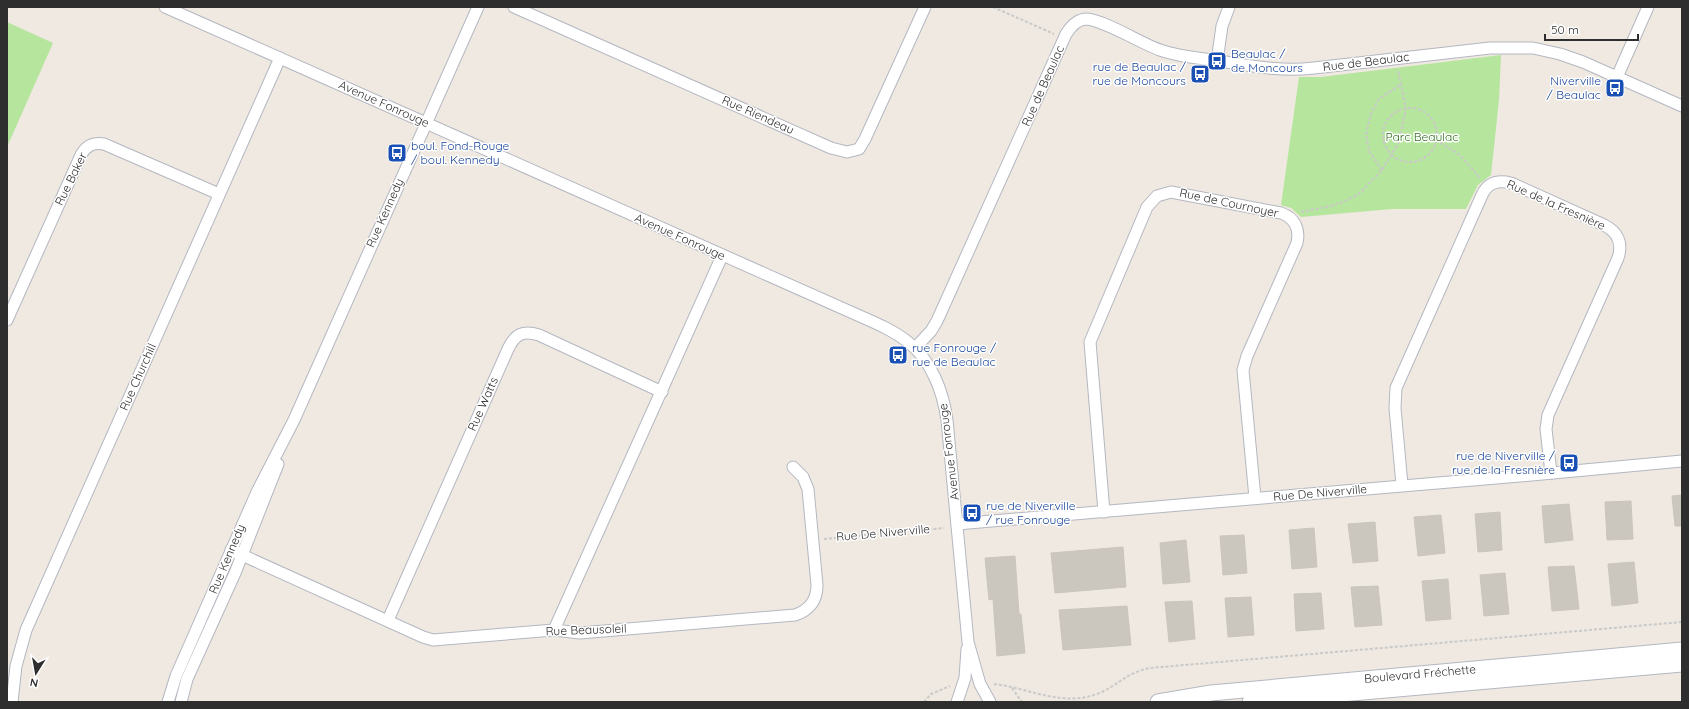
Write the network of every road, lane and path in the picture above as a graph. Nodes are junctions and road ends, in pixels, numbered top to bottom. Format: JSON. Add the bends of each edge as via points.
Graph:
{"nodes":[{"id":1,"x":165,"y":7,"type":"edge"},
{"id":2,"x":478,"y":7,"type":"edge"},
{"id":3,"x":514,"y":7,"type":"edge"},
{"id":4,"x":925,"y":7,"type":"edge"},
{"id":5,"x":992,"y":7,"type":"edge"},
{"id":6,"x":1229,"y":7,"type":"edge"},
{"id":7,"x":1648,"y":7,"type":"edge"},
{"id":8,"x":1064,"y":39,"type":"junction"},
{"id":9,"x":280,"y":58,"type":"junction"},
{"id":10,"x":1396,"y":58,"type":"junction"},
{"id":11,"x":1217,"y":61,"type":"junction"},
{"id":12,"x":1617,"y":78,"type":"junction"},
{"id":13,"x":1400,"y":85,"type":"junction"},
{"id":14,"x":1682,"y":106,"type":"edge"},
{"id":15,"x":1406,"y":109,"type":"junction"},
{"id":16,"x":425,"y":123,"type":"junction"},
{"id":17,"x":1436,"y":140,"type":"junction"},
{"id":18,"x":1392,"y":155,"type":"junction"},
{"id":19,"x":1382,"y":170,"type":"junction"},
{"id":20,"x":1488,"y":186,"type":"junction"},
{"id":21,"x":219,"y":194,"type":"junction"},
{"id":22,"x":1286,"y":215,"type":"junction"},
{"id":23,"x":722,"y":256,"type":"junction"},
{"id":24,"x":7,"y":320,"type":"edge"},
{"id":25,"x":914,"y":348,"type":"junction"},
{"id":26,"x":662,"y":392,"type":"junction"},
{"id":27,"x":1682,"y":460,"type":"edge"},
{"id":28,"x":793,"y":467,"type":"dead end"},
{"id":29,"x":1551,"y":473,"type":"junction"},
{"id":30,"x":1402,"y":485,"type":"junction"},
{"id":31,"x":1255,"y":498,"type":"junction"},
{"id":32,"x":1104,"y":512,"type":"junction"},
{"id":33,"x":957,"y":524,"type":"junction"},
{"id":34,"x":944,"y":528,"type":"dead end"},
{"id":35,"x":822,"y":539,"type":"dead end"},
{"id":36,"x":236,"y":552,"type":"junction"},
{"id":37,"x":388,"y":620,"type":"junction"},
{"id":38,"x":1682,"y":622,"type":"edge"},
{"id":39,"x":554,"y":630,"type":"junction"},
{"id":40,"x":968,"y":642,"type":"junction"},
{"id":41,"x":1682,"y":650,"type":"edge"},
{"id":42,"x":1682,"y":664,"type":"edge"},
{"id":43,"x":992,"y":684,"type":"dead end"},
{"id":44,"x":954,"y":685,"type":"dead end"},
{"id":45,"x":1012,"y":688,"type":"junction"},
{"id":46,"x":12,"y":702,"type":"edge"},
{"id":47,"x":168,"y":702,"type":"edge"},
{"id":48,"x":181,"y":702,"type":"edge"},
{"id":49,"x":924,"y":702,"type":"edge"},
{"id":50,"x":958,"y":702,"type":"edge"},
{"id":51,"x":990,"y":702,"type":"edge"},
{"id":52,"x":1022,"y":702,"type":"edge"},
{"id":53,"x":1158,"y":702,"type":"edge"},
{"id":54,"x":1250,"y":702,"type":"edge"}],
"edges":[{"from":1,"to":9,"type":"street","name":"Avenue Fonrouge"},
{"from":2,"to":16,"type":"street","name":"Rue Kennedy"},
{"from":3,"to":4,"type":"street","name":"Rue Riendeau","via":[[831,148],[847,152],[859,148],[865,139]]},
{"from":5,"to":8,"type":"path"},
{"from":6,"to":11,"type":"street","via":[[1222,26]]},
{"from":7,"to":12,"type":"street"},
{"from":8,"to":11,"type":"street","name":"Rue de Beaulac","via":[[1070,27],[1076,22],[1089,19],[1160,50]]},
{"from":8,"to":25,"type":"street","name":"Rue de Beaulac","via":[[938,321]]},
{"from":9,"to":16,"type":"street","name":"Avenue Fonrouge"},
{"from":9,"to":21,"type":"street","name":"Rue Churchill"},
{"from":10,"to":11,"type":"street","name":"Rue de Beaulac","via":[[1295,70]]},
{"from":10,"to":12,"type":"street","name":"Rue de Beaulac","via":[[1520,47],[1560,54]]},
{"from":10,"to":13,"type":"path"},
{"from":12,"to":14,"type":"street","name":"Rue de Beaulac"},
{"from":13,"to":15,"type":"path"},
{"from":13,"to":19,"type":"path","via":[[1379,99],[1371,113],[1366,134],[1369,151]]},
{"from":15,"to":17,"type":"path","via":[[1418,110],[1429,116],[1436,129]]},
{"from":15,"to":18,"type":"path","via":[[1398,144]]},
{"from":15,"to":18,"type":"path","via":[[1391,116],[1384,129],[1384,143]]},
{"from":16,"to":23,"type":"street","name":"Avenue Fonrouge"},
{"from":16,"to":36,"type":"street","name":"Rue Kennedy","via":[[294,420],[266,496]]},
{"from":17,"to":18,"type":"path","via":[[1428,155],[1415,161],[1401,160]]},
{"from":17,"to":20,"type":"path","via":[[1460,155]]},
{"from":18,"to":19,"type":"path"},
{"from":19,"to":22,"type":"path","via":[[1358,194],[1343,202]]},
{"from":20,"to":29,"type":"street","name":"Rue de la Fresnière","via":[[1498,181],[1511,183],[1608,227],[1620,242],[1618,258],[1548,415],[1546,429]]},
{"from":20,"to":30,"type":"street","name":"Rue de la Fresnière","via":[[1396,388],[1395,408]]},
{"from":21,"to":24,"type":"street","name":"Rue Baker","via":[[104,144],[88,146],[80,155]]},
{"from":21,"to":46,"type":"street","name":"Rue Churchill","via":[[26,630],[16,666]]},
{"from":22,"to":31,"type":"street","name":"Rue de Cournoyer","via":[[1296,225],[1297,243],[1243,370]]},
{"from":22,"to":32,"type":"street","name":"Rue de Cournoyer","via":[[1177,192],[1161,193],[1148,207],[1090,342]]},
{"from":23,"to":25,"type":"street","name":"Avenue Fonrouge","via":[[875,323],[898,335]]},
{"from":23,"to":26,"type":"street"},
{"from":25,"to":33,"type":"street","name":"Avenue Fonrouge","via":[[934,376],[944,400]]},
{"from":26,"to":37,"type":"street","name":"Rue Watts","via":[[539,335],[524,332],[516,336]]},
{"from":26,"to":39,"type":"street"},
{"from":27,"to":29,"type":"street","name":"Rue De Niverville"},
{"from":28,"to":39,"type":"street","name":"Rue Beausoleil","via":[[803,477],[808,489],[814,540],[817,590],[812,604],[806,611],[795,615],[588,632]]},
{"from":29,"to":30,"type":"street","name":"Rue De Niverville"},
{"from":30,"to":31,"type":"street","name":"Rue De Niverville"},
{"from":31,"to":32,"type":"street","name":"Rue De Niverville"},
{"from":32,"to":33,"type":"street","name":"Rue De Niverville"},
{"from":33,"to":40,"type":"street","name":"Avenue Fonrouge"},
{"from":34,"to":35,"type":"path","name":"Rue De Niverville"},
{"from":36,"to":37,"type":"street","name":"Rue Beausoleil"},
{"from":36,"to":47,"type":"street","name":"Rue Kennedy","via":[[176,676]]},
{"from":36,"to":48,"type":"street","name":"Rue Kennedy","via":[[235,573],[188,679]]},
{"from":37,"to":39,"type":"street","name":"Rue Beausoleil","via":[[433,640]]},
{"from":38,"to":45,"type":"path","via":[[1150,668],[1127,675],[1097,694],[1072,698],[1053,698]]},
{"from":40,"to":50,"type":"street","via":[[965,678]]},
{"from":40,"to":51,"type":"street","via":[[980,684]]},
{"from":41,"to":53,"type":"main road","name":"Boulevard Fréchette","via":[[1211,693]]},
{"from":42,"to":54,"type":"main road","name":"Boulevard Fréchette"},
{"from":43,"to":45,"type":"path"},
{"from":44,"to":49,"type":"path","via":[[931,694]]},
{"from":45,"to":52,"type":"path"}]}
